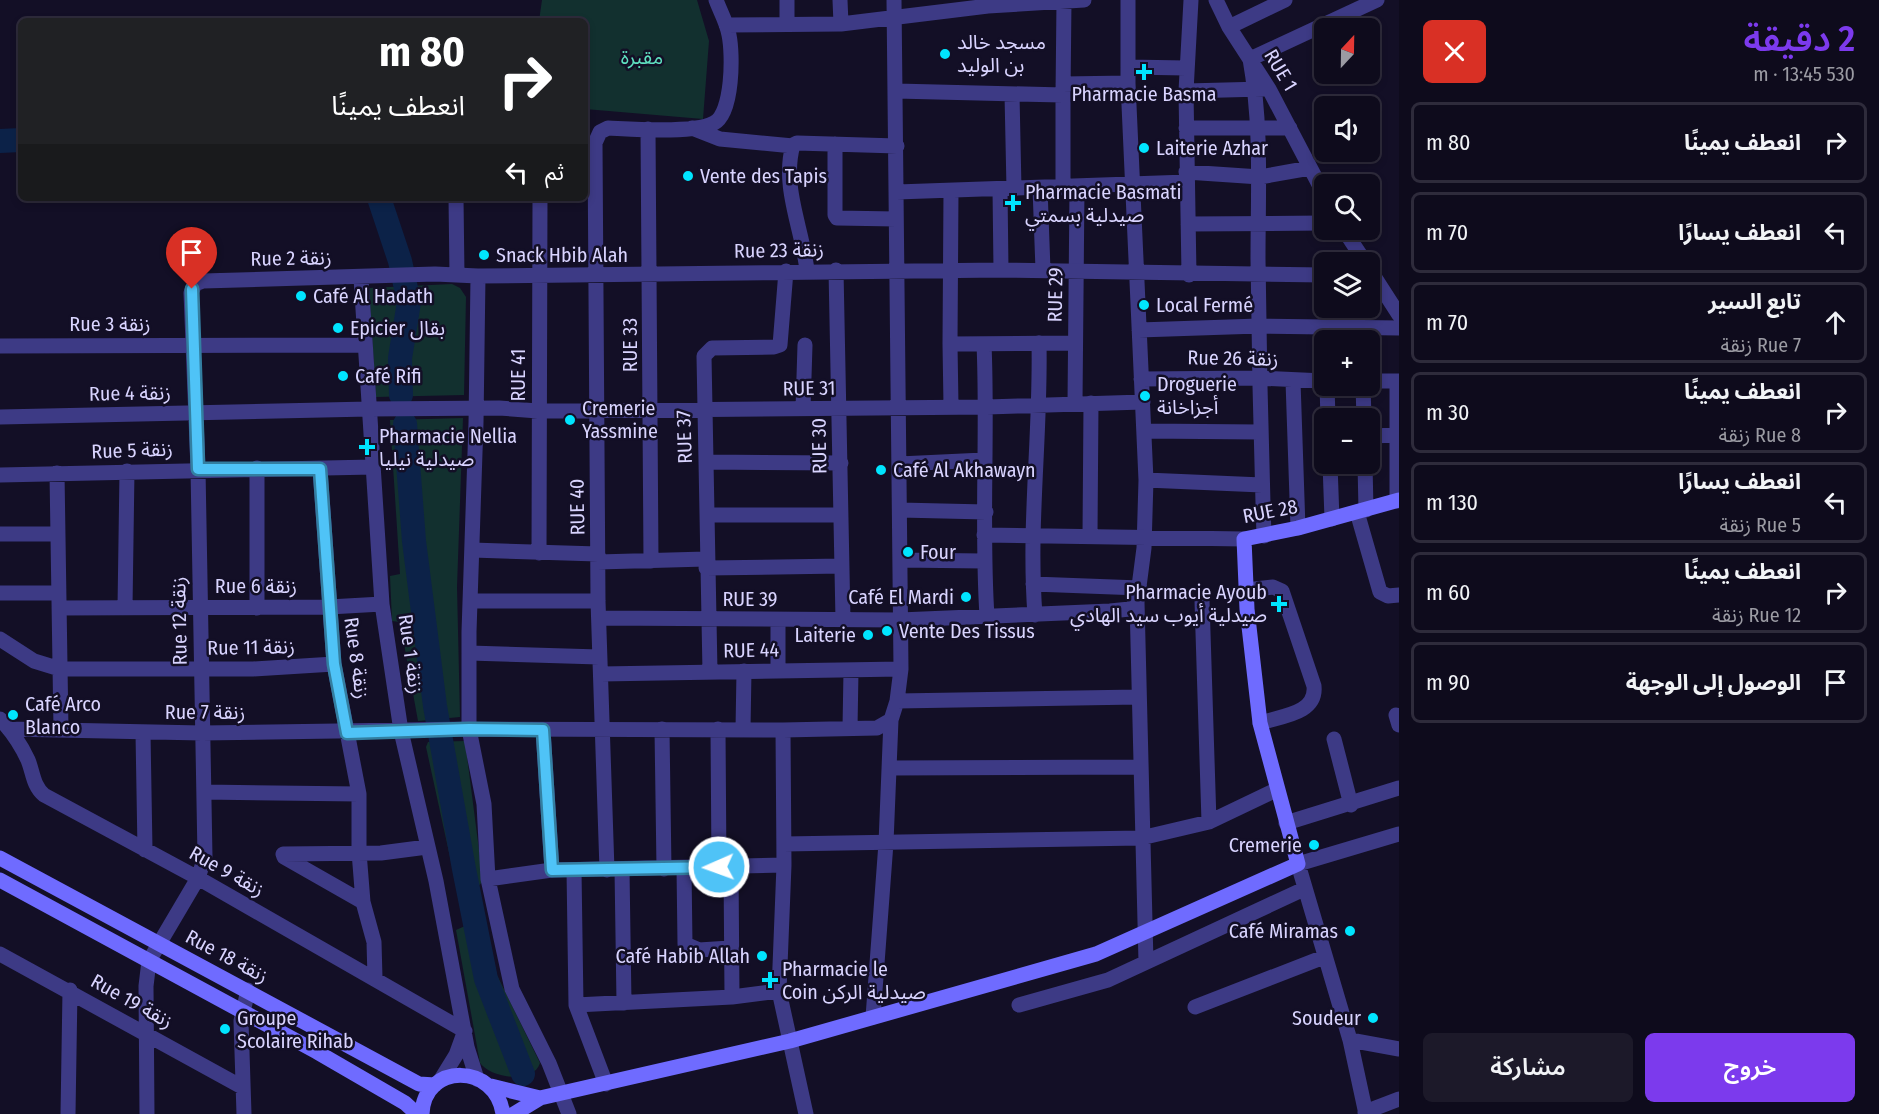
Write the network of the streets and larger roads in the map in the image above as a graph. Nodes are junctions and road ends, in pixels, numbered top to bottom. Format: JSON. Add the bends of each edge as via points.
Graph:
{"nodes":[{"id":1,"x":716,"y":0,"type":"edge"},
{"id":2,"x":787,"y":0,"type":"edge"},
{"id":3,"x":840,"y":0,"type":"edge"},
{"id":4,"x":894,"y":0,"type":"edge"},
{"id":5,"x":1084,"y":0,"type":"edge"},
{"id":6,"x":1128,"y":0,"type":"edge"},
{"id":7,"x":1191,"y":0,"type":"edge"},
{"id":8,"x":1216,"y":0,"type":"edge"},
{"id":9,"x":1285,"y":0,"type":"edge"},
{"id":10,"x":1377,"y":0,"type":"edge"},
{"id":11,"x":1040,"y":1,"type":"edge"},
{"id":12,"x":1064,"y":1,"type":"edge"},
{"id":13,"x":988,"y":3,"type":"edge"},
{"id":14,"x":942,"y":6,"type":"edge"},
{"id":15,"x":895,"y":17,"type":"junction"},
{"id":16,"x":787,"y":23,"type":"junction"},
{"id":17,"x":841,"y":24,"type":"junction"},
{"id":18,"x":726,"y":25,"type":"junction"},
{"id":19,"x":1229,"y":27,"type":"junction"},
{"id":20,"x":1250,"y":59,"type":"junction"},
{"id":21,"x":1128,"y":67,"type":"junction"},
{"id":22,"x":1186,"y":68,"type":"junction"},
{"id":23,"x":1128,"y":83,"type":"junction"},
{"id":24,"x":1262,"y":89,"type":"junction"},
{"id":25,"x":1063,"y":90,"type":"junction"},
{"id":26,"x":896,"y":91,"type":"junction"},
{"id":27,"x":1186,"y":92,"type":"junction"},
{"id":28,"x":1012,"y":94,"type":"junction"},
{"id":29,"x":692,"y":128,"type":"junction"},
{"id":30,"x":1290,"y":128,"type":"junction"},
{"id":31,"x":648,"y":129,"type":"junction"},
{"id":32,"x":1186,"y":129,"type":"junction"},
{"id":33,"x":1258,"y":130,"type":"junction"},
{"id":34,"x":835,"y":144,"type":"junction"},
{"id":35,"x":793,"y":146,"type":"junction"},
{"id":36,"x":897,"y":146,"type":"junction"},
{"id":37,"x":1310,"y":168,"type":"junction"},
{"id":38,"x":589,"y":169,"type":"edge"},
{"id":39,"x":1314,"y":175,"type":"edge"},
{"id":40,"x":1186,"y":177,"type":"junction"},
{"id":41,"x":1260,"y":177,"type":"junction"},
{"id":42,"x":1134,"y":184,"type":"junction"},
{"id":43,"x":1040,"y":188,"type":"junction"},
{"id":44,"x":1070,"y":188,"type":"junction"},
{"id":45,"x":1007,"y":189,"type":"junction"},
{"id":46,"x":951,"y":191,"type":"junction"},
{"id":47,"x":897,"y":192,"type":"junction"},
{"id":48,"x":456,"y":201,"type":"edge"},
{"id":49,"x":540,"y":201,"type":"edge"},
{"id":50,"x":896,"y":219,"type":"junction"},
{"id":51,"x":1314,"y":223,"type":"edge"},
{"id":52,"x":1188,"y":224,"type":"junction"},
{"id":53,"x":1258,"y":224,"type":"junction"},
{"id":54,"x":836,"y":270,"type":"junction"},
{"id":55,"x":896,"y":270,"type":"junction"},
{"id":56,"x":949,"y":270,"type":"junction"},
{"id":57,"x":1001,"y":270,"type":"junction"},
{"id":58,"x":1044,"y":270,"type":"junction"},
{"id":59,"x":1076,"y":270,"type":"junction"},
{"id":60,"x":786,"y":271,"type":"junction"},
{"id":61,"x":807,"y":271,"type":"junction"},
{"id":62,"x":457,"y":274,"type":"junction"},
{"id":63,"x":539,"y":274,"type":"junction"},
{"id":64,"x":595,"y":274,"type":"junction"},
{"id":65,"x":649,"y":274,"type":"junction"},
{"id":66,"x":1137,"y":274,"type":"junction"},
{"id":67,"x":1189,"y":275,"type":"junction"},
{"id":68,"x":1314,"y":275,"type":"edge"},
{"id":69,"x":391,"y":276,"type":"joint"},
{"id":70,"x":478,"y":276,"type":"junction"},
{"id":71,"x":1258,"y":276,"type":"junction"},
{"id":72,"x":361,"y":278,"type":"junction"},
{"id":73,"x":193,"y":287,"type":"joint"},
{"id":74,"x":1380,"y":287,"type":"edge"},
{"id":75,"x":1399,"y":315,"type":"edge"},
{"id":76,"x":1259,"y":326,"type":"junction"},
{"id":77,"x":1399,"y":328,"type":"edge"},
{"id":78,"x":1139,"y":330,"type":"junction"},
{"id":79,"x":1039,"y":343,"type":"junction"},
{"id":80,"x":1075,"y":343,"type":"junction"},
{"id":81,"x":950,"y":344,"type":"junction"},
{"id":82,"x":984,"y":344,"type":"junction"},
{"id":83,"x":0,"y":345,"type":"edge"},
{"id":84,"x":193,"y":345,"type":"junction"},
{"id":85,"x":364,"y":345,"type":"junction"},
{"id":86,"x":804,"y":345,"type":"dead end"},
{"id":87,"x":1258,"y":378,"type":"junction"},
{"id":88,"x":1141,"y":379,"type":"junction"},
{"id":89,"x":1293,"y":381,"type":"junction"},
{"id":90,"x":1314,"y":381,"type":"edge"},
{"id":91,"x":1380,"y":381,"type":"edge"},
{"id":92,"x":1398,"y":381,"type":"edge"},
{"id":93,"x":1143,"y":402,"type":"junction"},
{"id":94,"x":1075,"y":403,"type":"junction"},
{"id":95,"x":1091,"y":403,"type":"junction"},
{"id":96,"x":1041,"y":405,"type":"junction"},
{"id":97,"x":898,"y":406,"type":"junction"},
{"id":98,"x":951,"y":406,"type":"junction"},
{"id":99,"x":987,"y":407,"type":"junction"},
{"id":100,"x":839,"y":408,"type":"junction"},
{"id":101,"x":476,"y":409,"type":"junction"},
{"id":102,"x":651,"y":409,"type":"junction"},
{"id":103,"x":803,"y":409,"type":"junction"},
{"id":104,"x":369,"y":410,"type":"junction"},
{"id":105,"x":704,"y":410,"type":"junction"},
{"id":106,"x":538,"y":411,"type":"junction"},
{"id":107,"x":596,"y":411,"type":"junction"},
{"id":108,"x":196,"y":412,"type":"junction"},
{"id":109,"x":0,"y":417,"type":"edge"},
{"id":110,"x":1145,"y":431,"type":"junction"},
{"id":111,"x":1260,"y":432,"type":"junction"},
{"id":112,"x":1398,"y":435,"type":"edge"},
{"id":113,"x":1380,"y":436,"type":"edge"},
{"id":114,"x":984,"y":460,"type":"junction"},
{"id":115,"x":706,"y":462,"type":"junction"},
{"id":116,"x":840,"y":463,"type":"junction"},
{"id":117,"x":899,"y":464,"type":"junction"},
{"id":118,"x":373,"y":467,"type":"junction"},
{"id":119,"x":257,"y":468,"type":"junction"},
{"id":120,"x":198,"y":469,"type":"junction"},
{"id":121,"x":320,"y":469,"type":"junction"},
{"id":122,"x":127,"y":471,"type":"junction"},
{"id":123,"x":57,"y":473,"type":"junction"},
{"id":124,"x":1330,"y":474,"type":"edge"},
{"id":125,"x":1364,"y":474,"type":"edge"},
{"id":126,"x":0,"y":475,"type":"edge"},
{"id":127,"x":1146,"y":480,"type":"junction"},
{"id":128,"x":1262,"y":485,"type":"junction"},
{"id":129,"x":1398,"y":501,"type":"edge"},
{"id":130,"x":900,"y":510,"type":"junction"},
{"id":131,"x":1362,"y":511,"type":"junction"},
{"id":132,"x":986,"y":512,"type":"junction"},
{"id":133,"x":707,"y":515,"type":"junction"},
{"id":134,"x":840,"y":515,"type":"junction"},
{"id":135,"x":1332,"y":519,"type":"junction"},
{"id":136,"x":1298,"y":528,"type":"junction"},
{"id":137,"x":0,"y":534,"type":"edge"},
{"id":138,"x":58,"y":534,"type":"junction"},
{"id":139,"x":984,"y":535,"type":"junction"},
{"id":140,"x":1033,"y":536,"type":"junction"},
{"id":141,"x":1090,"y":536,"type":"junction"},
{"id":142,"x":1145,"y":536,"type":"junction"},
{"id":143,"x":1264,"y":536,"type":"junction"},
{"id":144,"x":1244,"y":539,"type":"junction"},
{"id":145,"x":472,"y":550,"type":"junction"},
{"id":146,"x":539,"y":553,"type":"junction"},
{"id":147,"x":598,"y":558,"type":"junction"},
{"id":148,"x":900,"y":560,"type":"junction"},
{"id":149,"x":651,"y":561,"type":"junction"},
{"id":150,"x":983,"y":561,"type":"junction"},
{"id":151,"x":706,"y":564,"type":"junction"},
{"id":152,"x":842,"y":566,"type":"junction"},
{"id":153,"x":1033,"y":584,"type":"junction"},
{"id":154,"x":1246,"y":590,"type":"junction"},
{"id":155,"x":0,"y":593,"type":"edge"},
{"id":156,"x":1138,"y":595,"type":"junction"},
{"id":157,"x":1399,"y":595,"type":"edge"},
{"id":158,"x":58,"y":601,"type":"junction"},
{"id":159,"x":470,"y":601,"type":"junction"},
{"id":160,"x":598,"y":601,"type":"junction"},
{"id":161,"x":1202,"y":601,"type":"dead end"},
{"id":162,"x":382,"y":604,"type":"junction"},
{"id":163,"x":199,"y":607,"type":"junction"},
{"id":164,"x":329,"y":607,"type":"junction"},
{"id":165,"x":125,"y":608,"type":"junction"},
{"id":166,"x":257,"y":608,"type":"junction"},
{"id":167,"x":1035,"y":615,"type":"junction"},
{"id":168,"x":987,"y":616,"type":"junction"},
{"id":169,"x":599,"y":618,"type":"junction"},
{"id":170,"x":708,"y":620,"type":"junction"},
{"id":171,"x":778,"y":620,"type":"junction"},
{"id":172,"x":843,"y":620,"type":"junction"},
{"id":173,"x":900,"y":620,"type":"junction"},
{"id":174,"x":0,"y":639,"type":"edge"},
{"id":175,"x":469,"y":653,"type":"junction"},
{"id":176,"x":599,"y":657,"type":"junction"},
{"id":177,"x":334,"y":664,"type":"junction"},
{"id":178,"x":60,"y":669,"type":"junction"},
{"id":179,"x":202,"y":669,"type":"junction"},
{"id":180,"x":901,"y":669,"type":"junction"},
{"id":181,"x":851,"y":670,"type":"junction"},
{"id":182,"x":744,"y":671,"type":"junction"},
{"id":183,"x":778,"y":671,"type":"junction"},
{"id":184,"x":710,"y":672,"type":"junction"},
{"id":185,"x":601,"y":674,"type":"junction"},
{"id":186,"x":1138,"y":697,"type":"junction"},
{"id":187,"x":897,"y":701,"type":"junction"},
{"id":188,"x":891,"y":720,"type":"junction"},
{"id":189,"x":1260,"y":723,"type":"junction"},
{"id":190,"x":5,"y":724,"type":"edge"},
{"id":191,"x":850,"y":728,"type":"junction"},
{"id":192,"x":469,"y":729,"type":"junction"},
{"id":193,"x":602,"y":729,"type":"junction"},
{"id":194,"x":662,"y":729,"type":"junction"},
{"id":195,"x":718,"y":729,"type":"junction"},
{"id":196,"x":743,"y":729,"type":"junction"},
{"id":197,"x":61,"y":730,"type":"junction"},
{"id":198,"x":543,"y":730,"type":"junction"},
{"id":199,"x":783,"y":730,"type":"junction"},
{"id":200,"x":401,"y":731,"type":"junction"},
{"id":201,"x":143,"y":733,"type":"junction"},
{"id":202,"x":202,"y":733,"type":"junction"},
{"id":203,"x":347,"y":733,"type":"junction"},
{"id":204,"x":1334,"y":739,"type":"dead end"},
{"id":205,"x":1140,"y":767,"type":"junction"},
{"id":206,"x":890,"y":768,"type":"junction"},
{"id":207,"x":1399,"y":788,"type":"edge"},
{"id":208,"x":1276,"y":790,"type":"junction"},
{"id":209,"x":204,"y":792,"type":"junction"},
{"id":210,"x":359,"y":795,"type":"junction"},
{"id":211,"x":1351,"y":805,"type":"junction"},
{"id":212,"x":1209,"y":822,"type":"junction"},
{"id":213,"x":1286,"y":823,"type":"junction"},
{"id":214,"x":1399,"y":834,"type":"edge"},
{"id":215,"x":1141,"y":838,"type":"junction"},
{"id":216,"x":886,"y":843,"type":"junction"},
{"id":217,"x":784,"y":844,"type":"junction"},
{"id":218,"x":427,"y":847,"type":"junction"},
{"id":219,"x":145,"y":850,"type":"junction"},
{"id":220,"x":359,"y":852,"type":"junction"},
{"id":221,"x":0,"y":858,"type":"edge"},
{"id":222,"x":1298,"y":864,"type":"junction"},
{"id":223,"x":784,"y":865,"type":"junction"},
{"id":224,"x":725,"y":867,"type":"junction"},
{"id":225,"x":684,"y":868,"type":"junction"},
{"id":226,"x":664,"y":869,"type":"junction"},
{"id":227,"x":552,"y":870,"type":"junction"},
{"id":228,"x":574,"y":870,"type":"junction"},
{"id":229,"x":614,"y":870,"type":"junction"},
{"id":230,"x":198,"y":878,"type":"junction"},
{"id":231,"x":488,"y":879,"type":"junction"},
{"id":232,"x":0,"y":880,"type":"edge"},
{"id":233,"x":1304,"y":889,"type":"junction"},
{"id":234,"x":363,"y":902,"type":"junction"},
{"id":235,"x":1145,"y":932,"type":"junction"},
{"id":236,"x":158,"y":942,"type":"junction"},
{"id":237,"x":730,"y":948,"type":"junction"},
{"id":238,"x":0,"y":954,"type":"edge"},
{"id":239,"x":1324,"y":957,"type":"junction"},
{"id":240,"x":149,"y":961,"type":"junction"},
{"id":241,"x":1146,"y":962,"type":"junction"},
{"id":242,"x":375,"y":978,"type":"junction"},
{"id":243,"x":70,"y":990,"type":"junction"},
{"id":244,"x":248,"y":990,"type":"junction"},
{"id":245,"x":779,"y":991,"type":"junction"},
{"id":246,"x":732,"y":997,"type":"junction"},
{"id":247,"x":624,"y":1003,"type":"junction"},
{"id":248,"x":576,"y":1005,"type":"junction"},
{"id":249,"x":1018,"y":1005,"type":"dead end"},
{"id":250,"x":1195,"y":1007,"type":"dead end"},
{"id":251,"x":242,"y":1012,"type":"junction"},
{"id":252,"x":873,"y":1017,"type":"junction"},
{"id":253,"x":465,"y":1031,"type":"junction"},
{"id":254,"x":147,"y":1034,"type":"junction"},
{"id":255,"x":1399,"y":1036,"type":"edge"},
{"id":256,"x":1350,"y":1040,"type":"junction"},
{"id":257,"x":790,"y":1041,"type":"junction"},
{"id":258,"x":1381,"y":1044,"type":"junction"},
{"id":259,"x":1399,"y":1049,"type":"edge"},
{"id":260,"x":477,"y":1079,"type":"junction"},
{"id":261,"x":438,"y":1083,"type":"junction"},
{"id":262,"x":606,"y":1084,"type":"junction"},
{"id":263,"x":491,"y":1086,"type":"junction"},
{"id":264,"x":242,"y":1087,"type":"junction"},
{"id":265,"x":562,"y":1094,"type":"junction"},
{"id":266,"x":540,"y":1098,"type":"junction"},
{"id":267,"x":1399,"y":1100,"type":"edge"},
{"id":268,"x":1365,"y":1113,"type":"edge"},
{"id":269,"x":68,"y":1114,"type":"edge"},
{"id":270,"x":147,"y":1114,"type":"edge"},
{"id":271,"x":244,"y":1114,"type":"edge"},
{"id":272,"x":417,"y":1114,"type":"edge"},
{"id":273,"x":422,"y":1114,"type":"edge"},
{"id":274,"x":503,"y":1114,"type":"edge"},
{"id":275,"x":514,"y":1114,"type":"edge"},
{"id":276,"x":569,"y":1114,"type":"edge"},
{"id":277,"x":806,"y":1114,"type":"edge"}],
"edges":[{"from":1,"to":18,"type":"street"},
{"from":2,"to":16,"type":"street"},
{"from":3,"to":17,"type":"street"},
{"from":4,"to":15,"type":"street"},
{"from":5,"to":12,"type":"street"},
{"from":6,"to":21,"type":"street"},
{"from":7,"to":22,"type":"street"},
{"from":8,"to":19,"type":"street","name":"RUE 1"},
{"from":9,"to":19,"type":"street"},
{"from":10,"to":20,"type":"street"},
{"from":11,"to":12,"type":"street"},
{"from":11,"to":13,"type":"street"},
{"from":12,"to":25,"type":"street","name":"RUE 29"},
{"from":13,"to":14,"type":"street"},
{"from":14,"to":15,"type":"street"},
{"from":15,"to":17,"type":"street"},
{"from":15,"to":26,"type":"street"},
{"from":16,"to":17,"type":"street"},
{"from":16,"to":18,"type":"street"},
{"from":18,"to":29,"type":"street","via":[[731,57],[726,108],[716,122]]},
{"from":19,"to":20,"type":"street","name":"RUE 1"},
{"from":20,"to":24,"type":"street","name":"RUE 1"},
{"from":21,"to":22,"type":"street"},
{"from":21,"to":23,"type":"street"},
{"from":22,"to":27,"type":"street"},
{"from":23,"to":25,"type":"street"},
{"from":23,"to":42,"type":"street"},
{"from":24,"to":27,"type":"street"},
{"from":24,"to":30,"type":"street","name":"RUE 1"},
{"from":24,"to":33,"type":"street"},
{"from":25,"to":28,"type":"street"},
{"from":25,"to":44,"type":"street","name":"RUE 29"},
{"from":26,"to":28,"type":"street"},
{"from":26,"to":36,"type":"street"},
{"from":27,"to":32,"type":"street"},
{"from":28,"to":45,"type":"street"},
{"from":29,"to":31,"type":"street"},
{"from":29,"to":35,"type":"street","via":[[720,139]]},
{"from":30,"to":33,"type":"street"},
{"from":30,"to":37,"type":"street","name":"RUE 1"},
{"from":31,"to":38,"type":"street","name":"RUE 40","via":[[608,128],[600,132]]},
{"from":31,"to":65,"type":"street","name":"RUE 33"},
{"from":32,"to":33,"type":"street"},
{"from":32,"to":40,"type":"street"},
{"from":33,"to":41,"type":"street"},
{"from":34,"to":35,"type":"street"},
{"from":34,"to":36,"type":"street"},
{"from":34,"to":50,"type":"street","via":[[834,215]]},
{"from":35,"to":61,"type":"street","via":[[791,201],[805,246]]},
{"from":36,"to":47,"type":"street"},
{"from":37,"to":39,"type":"street","name":"RUE 1"},
{"from":37,"to":41,"type":"street"},
{"from":38,"to":64,"type":"street","name":"RUE 40"},
{"from":40,"to":41,"type":"street"},
{"from":40,"to":42,"type":"street"},
{"from":40,"to":52,"type":"street"},
{"from":41,"to":53,"type":"street"},
{"from":42,"to":44,"type":"street"},
{"from":42,"to":66,"type":"street"},
{"from":43,"to":44,"type":"street"},
{"from":43,"to":45,"type":"street"},
{"from":43,"to":58,"type":"street"},
{"from":44,"to":59,"type":"street","name":"RUE 29"},
{"from":45,"to":46,"type":"street"},
{"from":45,"to":57,"type":"street"},
{"from":46,"to":47,"type":"street"},
{"from":46,"to":56,"type":"street"},
{"from":47,"to":50,"type":"street"},
{"from":48,"to":62,"type":"street"},
{"from":49,"to":63,"type":"street","name":"RUE 41"},
{"from":50,"to":55,"type":"street"},
{"from":51,"to":53,"type":"street"},
{"from":52,"to":53,"type":"street"},
{"from":52,"to":67,"type":"street"},
{"from":53,"to":71,"type":"street"},
{"from":54,"to":55,"type":"street","name":"Rue 23 زنقة"},
{"from":54,"to":61,"type":"street","name":"Rue 23 زنقة"},
{"from":54,"to":100,"type":"street","name":"RUE 30"},
{"from":55,"to":56,"type":"street","name":"Rue 23 زنقة"},
{"from":55,"to":97,"type":"street"},
{"from":56,"to":57,"type":"street","name":"Rue 23 زنقة"},
{"from":56,"to":81,"type":"street"},
{"from":57,"to":58,"type":"street","name":"Rue 23 زنقة"},
{"from":58,"to":59,"type":"street","name":"Rue 23 زنقة"},
{"from":59,"to":66,"type":"street","name":"Rue 23 زنقة"},
{"from":59,"to":80,"type":"street","name":"RUE 29"},
{"from":60,"to":61,"type":"street","name":"Rue 23 زنقة"},
{"from":60,"to":65,"type":"street","name":"Rue 23 زنقة"},
{"from":60,"to":105,"type":"street","name":"RUE 37","via":[[781,342],[774,347],[706,350]]},
{"from":62,"to":69,"type":"street","name":"Rue 23 زنقة"},
{"from":62,"to":70,"type":"street","name":"Rue 23 زنقة"},
{"from":63,"to":64,"type":"street","name":"Rue 23 زنقة"},
{"from":63,"to":70,"type":"street","name":"Rue 23 زنقة"},
{"from":63,"to":106,"type":"street","name":"RUE 41"},
{"from":64,"to":65,"type":"street","name":"Rue 23 زنقة"},
{"from":64,"to":107,"type":"street","name":"RUE 40"},
{"from":65,"to":102,"type":"street","name":"RUE 33"},
{"from":66,"to":67,"type":"street","name":"Rue 23 زنقة"},
{"from":66,"to":78,"type":"street"},
{"from":67,"to":71,"type":"street","name":"Rue 23 زنقة"},
{"from":68,"to":71,"type":"street","name":"Rue 23 زنقة"},
{"from":69,"to":72,"type":"street","name":"Rue 2 زنقة"},
{"from":70,"to":101,"type":"street"},
{"from":71,"to":76,"type":"street"},
{"from":72,"to":73,"type":"street","name":"Rue 2 زنقة","via":[[203,281]]},
{"from":72,"to":85,"type":"street","name":"Rue 1 زنقة"},
{"from":73,"to":84,"type":"street","name":"Rue 12 زنقة"},
{"from":74,"to":75,"type":"street"},
{"from":76,"to":77,"type":"street"},
{"from":76,"to":78,"type":"street"},
{"from":76,"to":87,"type":"street"},
{"from":78,"to":88,"type":"street"},
{"from":79,"to":80,"type":"street"},
{"from":79,"to":82,"type":"street"},
{"from":79,"to":96,"type":"street"},
{"from":80,"to":94,"type":"street","name":"RUE 29"},
{"from":81,"to":82,"type":"street"},
{"from":81,"to":98,"type":"street"},
{"from":82,"to":99,"type":"street"},
{"from":83,"to":84,"type":"street","name":"Rue 3 زنقة"},
{"from":84,"to":85,"type":"street","name":"Rue 3 زنقة"},
{"from":84,"to":108,"type":"street","name":"Rue 12 زنقة"},
{"from":85,"to":104,"type":"street","name":"Rue 1 زنقة"},
{"from":86,"to":103,"type":"street"},
{"from":87,"to":88,"type":"street","name":"Rue 26 زنقة"},
{"from":87,"to":89,"type":"street","name":"Rue 26 زنقة"},
{"from":87,"to":111,"type":"street"},
{"from":88,"to":93,"type":"street"},
{"from":89,"to":90,"type":"street","name":"Rue 26 زنقة"},
{"from":89,"to":136,"type":"street"},
{"from":91,"to":92,"type":"street"},
{"from":92,"to":112,"type":"street"},
{"from":93,"to":95,"type":"street","name":"RUE 31"},
{"from":93,"to":110,"type":"street"},
{"from":94,"to":95,"type":"street","name":"RUE 31"},
{"from":94,"to":96,"type":"street","name":"RUE 31"},
{"from":95,"to":141,"type":"street"},
{"from":96,"to":99,"type":"street","name":"RUE 31"},
{"from":96,"to":140,"type":"street"},
{"from":97,"to":98,"type":"street","name":"RUE 31"},
{"from":97,"to":100,"type":"street","name":"RUE 31"},
{"from":97,"to":117,"type":"street"},
{"from":98,"to":99,"type":"street","name":"RUE 31"},
{"from":99,"to":114,"type":"street"},
{"from":100,"to":103,"type":"street","name":"RUE 31"},
{"from":100,"to":116,"type":"street","name":"RUE 30"},
{"from":101,"to":104,"type":"street","name":"Rue 4 زنقة"},
{"from":101,"to":106,"type":"street","name":"RUE 31"},
{"from":101,"to":145,"type":"street"},
{"from":102,"to":105,"type":"street","name":"RUE 31"},
{"from":102,"to":107,"type":"street","name":"RUE 31"},
{"from":102,"to":149,"type":"street","name":"RUE 33"},
{"from":103,"to":105,"type":"street","name":"RUE 31"},
{"from":104,"to":108,"type":"street","name":"Rue 4 زنقة"},
{"from":104,"to":118,"type":"street","name":"Rue 1 زنقة"},
{"from":105,"to":115,"type":"street","name":"RUE 37"},
{"from":106,"to":107,"type":"street","name":"RUE 31"},
{"from":106,"to":146,"type":"street","name":"RUE 41"},
{"from":107,"to":147,"type":"street","name":"RUE 40"},
{"from":108,"to":109,"type":"street","name":"Rue 4 زنقة"},
{"from":108,"to":120,"type":"street","name":"Rue 12 زنقة"},
{"from":110,"to":111,"type":"street"},
{"from":110,"to":127,"type":"street"},
{"from":111,"to":128,"type":"street"},
{"from":112,"to":113,"type":"street"},
{"from":112,"to":129,"type":"street"},
{"from":114,"to":117,"type":"street"},
{"from":114,"to":132,"type":"street"},
{"from":115,"to":116,"type":"street"},
{"from":115,"to":133,"type":"street","name":"RUE 37"},
{"from":116,"to":134,"type":"street","name":"RUE 30"},
{"from":117,"to":130,"type":"street"},
{"from":118,"to":121,"type":"street","name":"Rue 5 زنقة"},
{"from":118,"to":162,"type":"street","name":"Rue 1 زنقة"},
{"from":119,"to":120,"type":"street","name":"Rue 5 زنقة"},
{"from":119,"to":121,"type":"street","name":"Rue 5 زنقة"},
{"from":119,"to":166,"type":"street"},
{"from":120,"to":122,"type":"street","name":"Rue 5 زنقة"},
{"from":120,"to":163,"type":"street","name":"Rue 12 زنقة"},
{"from":121,"to":164,"type":"street","name":"Rue 8 زنقة"},
{"from":122,"to":123,"type":"street","name":"Rue 5 زنقة"},
{"from":122,"to":165,"type":"street"},
{"from":123,"to":126,"type":"street","name":"Rue 5 زنقة"},
{"from":123,"to":138,"type":"street"},
{"from":124,"to":135,"type":"street"},
{"from":125,"to":131,"type":"street"},
{"from":127,"to":128,"type":"street"},
{"from":127,"to":142,"type":"street"},
{"from":128,"to":143,"type":"street"},
{"from":129,"to":131,"type":"street","name":"RUE 28"},
{"from":130,"to":132,"type":"street"},
{"from":130,"to":148,"type":"street"},
{"from":131,"to":135,"type":"street","name":"RUE 28"},
{"from":131,"to":157,"type":"street","via":[[1380,592]]},
{"from":132,"to":139,"type":"street"},
{"from":133,"to":134,"type":"street"},
{"from":133,"to":151,"type":"street","name":"RUE 37"},
{"from":134,"to":152,"type":"street","name":"RUE 30"},
{"from":135,"to":136,"type":"street","name":"RUE 28"},
{"from":136,"to":143,"type":"street","name":"RUE 28"},
{"from":137,"to":138,"type":"street"},
{"from":138,"to":158,"type":"street"},
{"from":139,"to":140,"type":"street","name":"RUE 28"},
{"from":139,"to":150,"type":"street"},
{"from":140,"to":141,"type":"street","name":"RUE 28"},
{"from":140,"to":153,"type":"street"},
{"from":141,"to":142,"type":"street","name":"RUE 28"},
{"from":142,"to":144,"type":"street","name":"RUE 28"},
{"from":142,"to":156,"type":"street"},
{"from":143,"to":144,"type":"street","name":"RUE 28"},
{"from":144,"to":154,"type":"street"},
{"from":145,"to":146,"type":"street"},
{"from":145,"to":159,"type":"street"},
{"from":146,"to":147,"type":"street"},
{"from":147,"to":149,"type":"street"},
{"from":147,"to":160,"type":"street","name":"RUE 40"},
{"from":148,"to":150,"type":"street"},
{"from":148,"to":173,"type":"street"},
{"from":149,"to":151,"type":"street"},
{"from":150,"to":168,"type":"street"},
{"from":151,"to":152,"type":"street"},
{"from":151,"to":170,"type":"street","name":"RUE 37"},
{"from":152,"to":172,"type":"street","name":"RUE 30"},
{"from":153,"to":156,"type":"street"},
{"from":153,"to":167,"type":"street"},
{"from":154,"to":189,"type":"street"},
{"from":154,"to":189,"type":"street","via":[[1273,586],[1282,591],[1315,691],[1308,708]]},
{"from":155,"to":158,"type":"street","name":"Rue 6 زنقة"},
{"from":156,"to":167,"type":"street","name":"RUE 39","via":[[1127,610]]},
{"from":156,"to":186,"type":"street"},
{"from":158,"to":165,"type":"street","name":"Rue 6 زنقة"},
{"from":158,"to":178,"type":"street"},
{"from":159,"to":160,"type":"street"},
{"from":159,"to":175,"type":"street"},
{"from":160,"to":169,"type":"street","name":"RUE 40"},
{"from":161,"to":212,"type":"street"},
{"from":162,"to":164,"type":"street","name":"Rue 6 زنقة"},
{"from":162,"to":200,"type":"street","name":"Rue 1 زنقة"},
{"from":163,"to":165,"type":"street","name":"Rue 6 زنقة"},
{"from":163,"to":166,"type":"street","name":"Rue 6 زنقة"},
{"from":163,"to":179,"type":"street","name":"Rue 12 زنقة"},
{"from":164,"to":166,"type":"street","name":"Rue 6 زنقة"},
{"from":164,"to":177,"type":"street","name":"Rue 8 زنقة"},
{"from":167,"to":168,"type":"street","name":"RUE 39"},
{"from":168,"to":173,"type":"street","name":"RUE 39"},
{"from":169,"to":170,"type":"street","name":"RUE 39"},
{"from":169,"to":176,"type":"street","name":"RUE 40"},
{"from":170,"to":171,"type":"street","name":"RUE 39"},
{"from":170,"to":184,"type":"street","name":"RUE 37"},
{"from":171,"to":172,"type":"street","name":"RUE 39"},
{"from":171,"to":183,"type":"street"},
{"from":172,"to":173,"type":"street","name":"RUE 39"},
{"from":173,"to":180,"type":"street"},
{"from":174,"to":178,"type":"street","name":"Rue 11 زنقة","via":[[34,661]]},
{"from":175,"to":176,"type":"street"},
{"from":175,"to":192,"type":"street"},
{"from":176,"to":185,"type":"street","name":"RUE 40"},
{"from":177,"to":179,"type":"street","name":"Rue 11 زنقة"},
{"from":177,"to":203,"type":"street","name":"Rue 8 زنقة"},
{"from":178,"to":179,"type":"street","name":"Rue 11 زنقة"},
{"from":178,"to":197,"type":"street"},
{"from":179,"to":202,"type":"street","name":"Rue 12 زنقة"},
{"from":180,"to":181,"type":"street","name":"RUE 44"},
{"from":180,"to":187,"type":"street"},
{"from":181,"to":183,"type":"street","name":"RUE 44"},
{"from":181,"to":191,"type":"street"},
{"from":182,"to":183,"type":"street","name":"RUE 44"},
{"from":182,"to":184,"type":"street","name":"RUE 44"},
{"from":182,"to":196,"type":"street"},
{"from":184,"to":185,"type":"street","name":"RUE 44"},
{"from":185,"to":193,"type":"street","name":"RUE 40"},
{"from":186,"to":187,"type":"street"},
{"from":186,"to":205,"type":"street"},
{"from":187,"to":188,"type":"street"},
{"from":188,"to":191,"type":"street","name":"Rue 7 زنقة","via":[[877,728]]},
{"from":188,"to":206,"type":"street"},
{"from":189,"to":208,"type":"street"},
{"from":190,"to":197,"type":"street","name":"Rue 7 زنقة"},
{"from":190,"to":219,"type":"street","name":"Rue 9 زنقة","via":[[28,760],[40,792]]},
{"from":191,"to":199,"type":"street","name":"Rue 7 زنقة"},
{"from":192,"to":198,"type":"street","name":"Rue 7 زنقة"},
{"from":192,"to":200,"type":"street","name":"Rue 7 زنقة"},
{"from":192,"to":231,"type":"street","via":[[484,804]]},
{"from":193,"to":194,"type":"street","name":"Rue 7 زنقة"},
{"from":193,"to":198,"type":"street","name":"Rue 7 زنقة"},
{"from":193,"to":229,"type":"street","name":"RUE 40"},
{"from":194,"to":195,"type":"street","name":"Rue 7 زنقة"},
{"from":194,"to":226,"type":"street"},
{"from":195,"to":196,"type":"street","name":"Rue 7 زنقة"},
{"from":195,"to":224,"type":"street"},
{"from":196,"to":199,"type":"street","name":"Rue 7 زنقة"},
{"from":197,"to":201,"type":"street","name":"Rue 7 زنقة"},
{"from":198,"to":227,"type":"street"},
{"from":199,"to":217,"type":"street"},
{"from":200,"to":203,"type":"street","name":"Rue 7 زنقة"},
{"from":200,"to":218,"type":"street","name":"Rue 1 زنقة"},
{"from":201,"to":202,"type":"street","name":"Rue 7 زنقة"},
{"from":201,"to":219,"type":"street"},
{"from":202,"to":203,"type":"street","name":"Rue 7 زنقة"},
{"from":202,"to":209,"type":"street","name":"Rue 12 زنقة"},
{"from":203,"to":210,"type":"street","name":"Rue 8 زنقة"},
{"from":204,"to":211,"type":"street"},
{"from":205,"to":206,"type":"street"},
{"from":205,"to":215,"type":"street"},
{"from":206,"to":216,"type":"street"},
{"from":207,"to":211,"type":"street"},
{"from":208,"to":212,"type":"street"},
{"from":208,"to":213,"type":"street"},
{"from":209,"to":210,"type":"street"},
{"from":209,"to":230,"type":"street","name":"Rue 12 زنقة","via":[[205,858]]},
{"from":210,"to":220,"type":"street","name":"Rue 8 زنقة"},
{"from":211,"to":213,"type":"street"},
{"from":212,"to":215,"type":"street"},
{"from":213,"to":222,"type":"street"},
{"from":214,"to":222,"type":"street"},
{"from":215,"to":216,"type":"street"},
{"from":215,"to":235,"type":"street"},
{"from":216,"to":217,"type":"street"},
{"from":216,"to":252,"type":"street"},
{"from":217,"to":223,"type":"street"},
{"from":218,"to":220,"type":"street"},
{"from":218,"to":253,"type":"street","name":"Rue 1 زنقة"},
{"from":219,"to":230,"type":"street","name":"Rue 9 زنقة"},
{"from":220,"to":234,"type":"street","name":"Rue 8 زنقة"},
{"from":220,"to":234,"type":"street","via":[[282,854]]},
{"from":221,"to":236,"type":"street","name":"Rue 18 زنقة"},
{"from":222,"to":233,"type":"street"},
{"from":222,"to":235,"type":"street"},
{"from":223,"to":224,"type":"street"},
{"from":223,"to":245,"type":"street"},
{"from":224,"to":225,"type":"street"},
{"from":224,"to":237,"type":"street"},
{"from":225,"to":226,"type":"street"},
{"from":225,"to":237,"type":"street","via":[[685,944],[699,950]]},
{"from":226,"to":229,"type":"street"},
{"from":227,"to":228,"type":"street"},
{"from":227,"to":231,"type":"street"},
{"from":228,"to":229,"type":"street"},
{"from":228,"to":248,"type":"street"},
{"from":229,"to":247,"type":"street","name":"RUE 40"},
{"from":230,"to":236,"type":"street","name":"Rue 12 زنقة"},
{"from":230,"to":242,"type":"street","name":"Rue 9 زنقة"},
{"from":231,"to":265,"type":"street","via":[[512,989]]},
{"from":232,"to":240,"type":"street","name":"Rue 18 زنقة"},
{"from":233,"to":239,"type":"street"},
{"from":233,"to":241,"type":"street"},
{"from":234,"to":242,"type":"street","name":"Rue 8 زنقة","via":[[374,942]]},
{"from":235,"to":241,"type":"street"},
{"from":235,"to":252,"type":"street","via":[[1096,954]]},
{"from":236,"to":240,"type":"street"},
{"from":236,"to":244,"type":"street","name":"Rue 18 زنقة"},
{"from":237,"to":246,"type":"street"},
{"from":238,"to":243,"type":"street","name":"Rue 19 زنقة"},
{"from":239,"to":250,"type":"street"},
{"from":239,"to":256,"type":"street"},
{"from":240,"to":251,"type":"street","name":"Rue 18 زنقة"},
{"from":240,"to":254,"type":"street"},
{"from":241,"to":249,"type":"street","via":[[1108,980]]},
{"from":242,"to":253,"type":"street","name":"Rue 9 زنقة"},
{"from":243,"to":254,"type":"street","name":"Rue 19 زنقة"},
{"from":243,"to":269,"type":"street"},
{"from":244,"to":251,"type":"street"},
{"from":244,"to":261,"type":"street","name":"Rue 18 زنقة","via":[[419,1084]]},
{"from":245,"to":246,"type":"street"},
{"from":245,"to":257,"type":"street"},
{"from":246,"to":247,"type":"street"},
{"from":247,"to":248,"type":"street"},
{"from":248,"to":262,"type":"street"},
{"from":251,"to":264,"type":"street"},
{"from":251,"to":272,"type":"street","name":"Rue 18 زنقة","via":[[405,1103]]},
{"from":252,"to":257,"type":"street"},
{"from":253,"to":260,"type":"street","name":"Rue 1 زنقة"},
{"from":253,"to":261,"type":"street","via":[[456,1055]]},
{"from":254,"to":264,"type":"street","name":"Rue 19 زنقة"},
{"from":254,"to":270,"type":"street"},
{"from":255,"to":258,"type":"street"},
{"from":256,"to":258,"type":"street"},
{"from":256,"to":268,"type":"street"},
{"from":257,"to":262,"type":"street"},
{"from":257,"to":277,"type":"street"},
{"from":258,"to":259,"type":"street"},
{"from":260,"to":261,"type":"street","via":[[461,1075]]},
{"from":260,"to":263,"type":"street"},
{"from":261,"to":273,"type":"street","via":[[427,1095]]},
{"from":262,"to":265,"type":"street"},
{"from":263,"to":266,"type":"street"},
{"from":263,"to":274,"type":"street"},
{"from":264,"to":271,"type":"street"},
{"from":265,"to":266,"type":"street"},
{"from":265,"to":276,"type":"street"},
{"from":266,"to":275,"type":"street"},
{"from":267,"to":268,"type":"street"}]}
